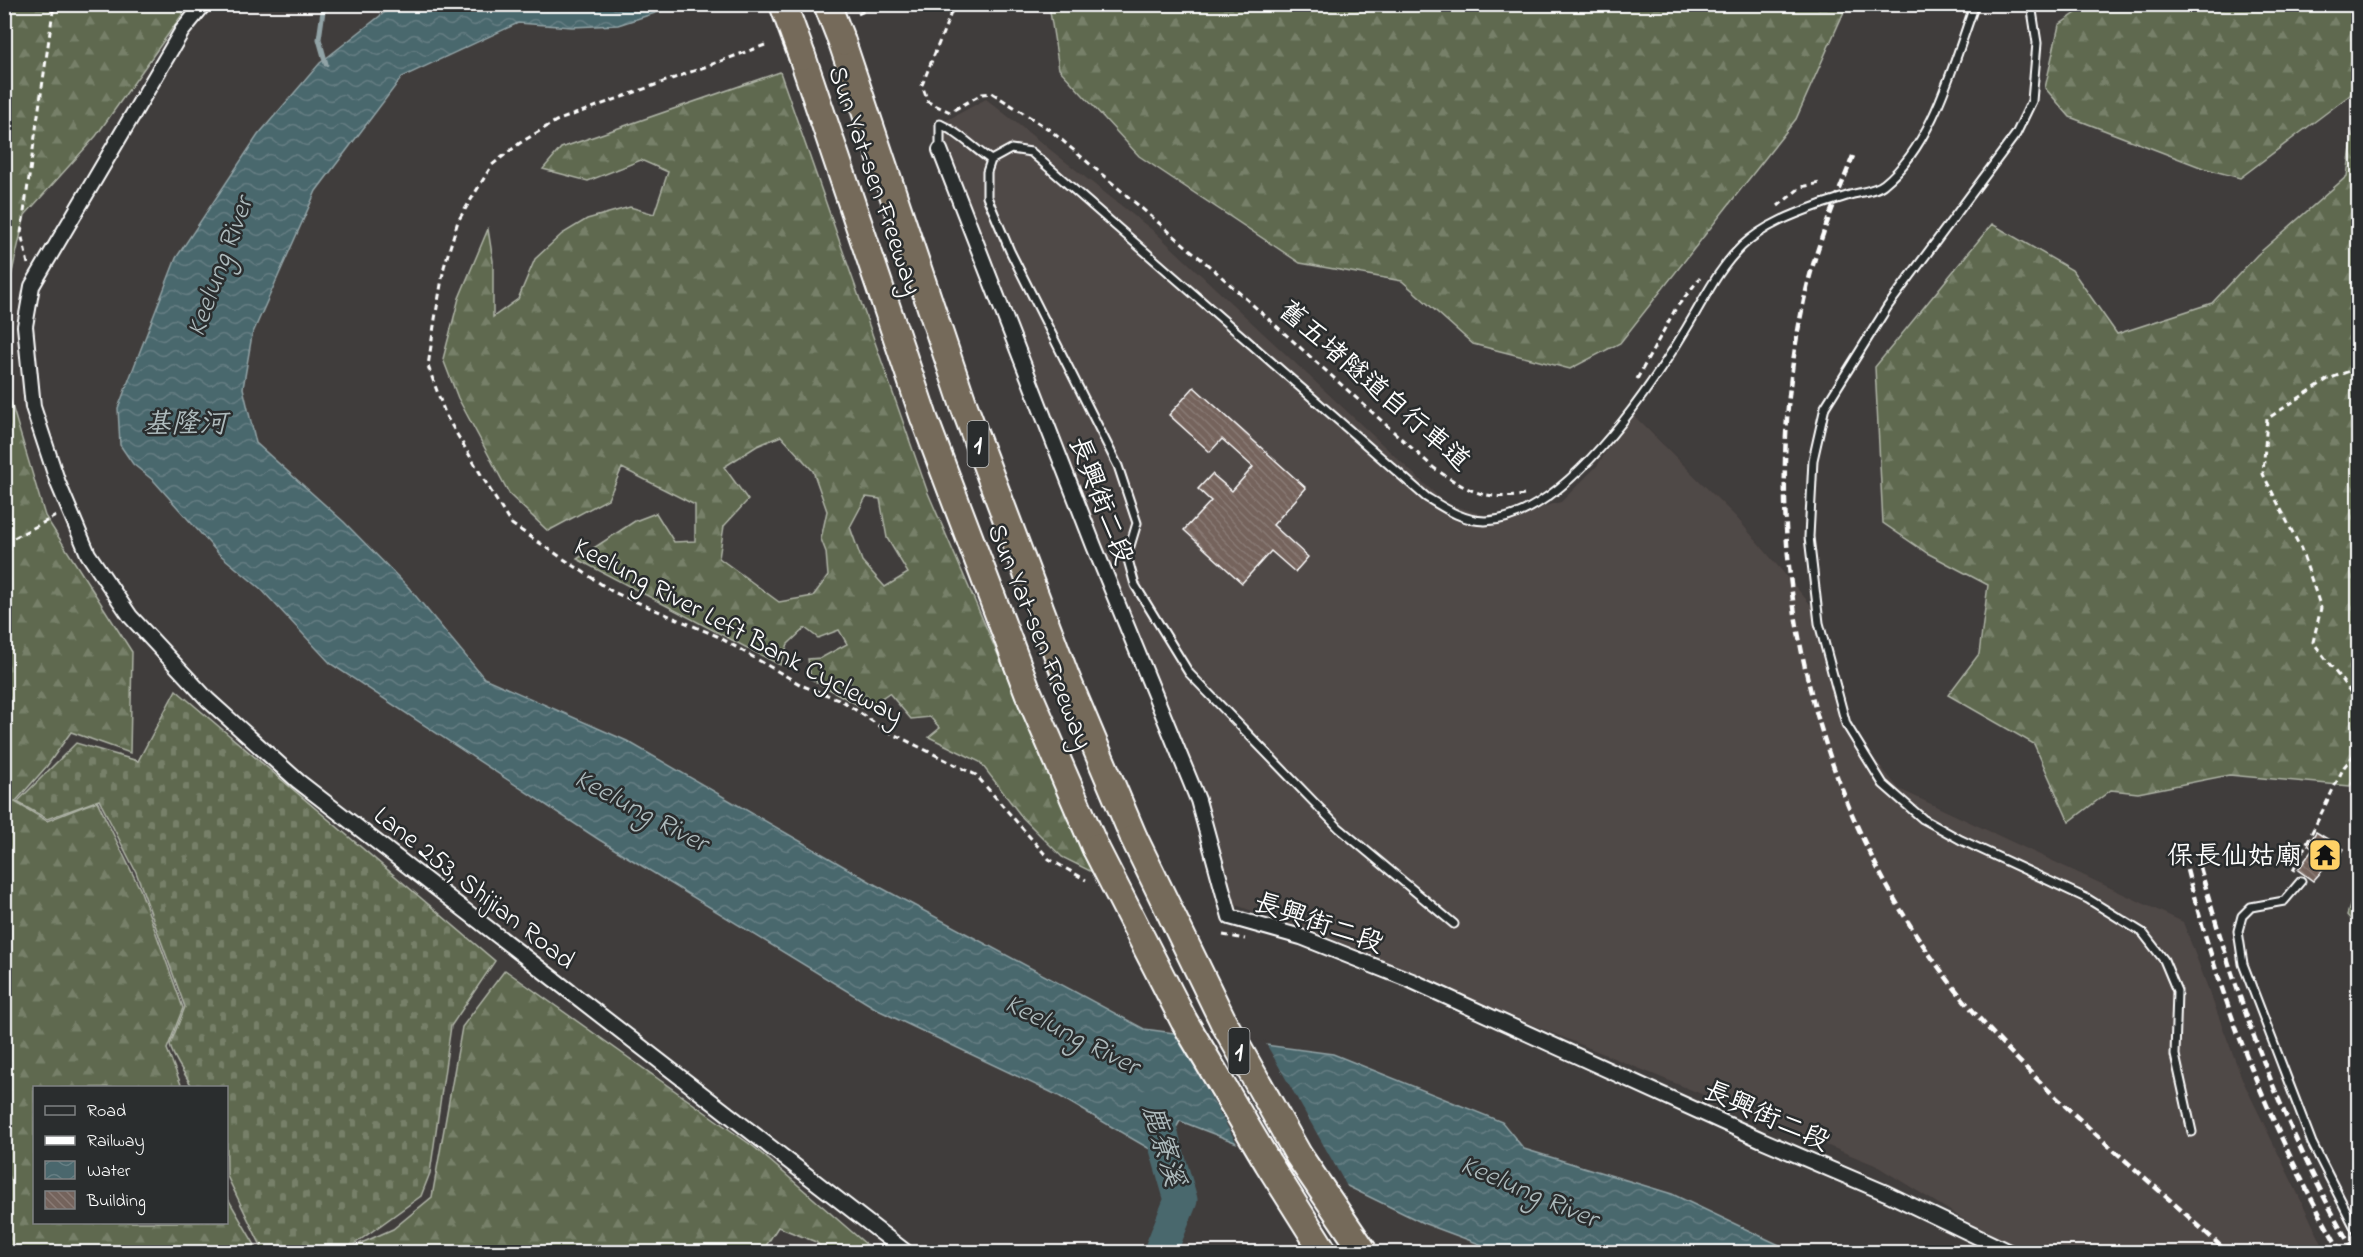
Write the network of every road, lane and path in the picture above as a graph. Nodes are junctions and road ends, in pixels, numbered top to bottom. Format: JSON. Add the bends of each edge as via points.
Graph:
{"nodes":[{"id":1,"x":54,"y":4,"type":"edge"},
{"id":2,"x":204,"y":4,"type":"edge"},
{"id":3,"x":783,"y":4,"type":"edge"},
{"id":4,"x":827,"y":4,"type":"edge"},
{"id":5,"x":879,"y":4,"type":"edge"},
{"id":6,"x":948,"y":4,"type":"edge"},
{"id":7,"x":1975,"y":4,"type":"edge"},
{"id":8,"x":2031,"y":4,"type":"edge"},
{"id":9,"x":858,"y":14,"type":"dead end"},
{"id":10,"x":765,"y":45,"type":"dead end"},
{"id":11,"x":940,"y":150,"type":"joint"},
{"id":12,"x":991,"y":160,"type":"junction"},
{"id":13,"x":1820,"y":183,"type":"dead end"},
{"id":14,"x":1776,"y":208,"type":"dead end"},
{"id":15,"x":1707,"y":270,"type":"dead end"},
{"id":16,"x":33,"y":286,"type":"junction"},
{"id":17,"x":2358,"y":368,"type":"edge"},
{"id":18,"x":1632,"y":387,"type":"dead end"},
{"id":19,"x":1526,"y":495,"type":"dead end"},
{"id":20,"x":68,"y":509,"type":"junction"},
{"id":21,"x":4,"y":539,"type":"edge"},
{"id":22,"x":2358,"y":702,"type":"edge"},
{"id":23,"x":2358,"y":750,"type":"edge"},
{"id":24,"x":2301,"y":880,"type":"joint"},
{"id":25,"x":1095,"y":885,"type":"dead end"},
{"id":26,"x":1454,"y":924,"type":"dead end"},
{"id":27,"x":2192,"y":1132,"type":"dead end"},
{"id":28,"x":2358,"y":1234,"type":"edge"},
{"id":29,"x":906,"y":1252,"type":"edge"},
{"id":30,"x":1324,"y":1252,"type":"edge"},
{"id":31,"x":1364,"y":1252,"type":"edge"},
{"id":32,"x":2009,"y":1252,"type":"edge"}],
"edges":[{"from":1,"to":16,"type":"path","via":[[21,234]]},
{"from":2,"to":16,"type":"street","via":[[182,31]]},
{"from":3,"to":30,"type":"highway","name":"Sun Yat-sen Freeway","number":"1","bridge":true,"via":[[924,418],[1028,692],[1095,847],[1185,1021]]},
{"from":4,"to":31,"type":"highway","name":"Sun Yat-sen Freeway","number":"1","bridge":true,"via":[[963,406],[1066,677],[1134,838],[1224,1023],[1299,1156]]},
{"from":5,"to":9,"type":"path"},
{"from":6,"to":19,"type":"path","name":"舊五堵隧道自行車道","via":[[953,8],[922,85],[928,102],[950,112],[982,94],[992,93],[1003,99],[1050,130],[1214,270],[1434,468],[1484,496]]},
{"from":7,"to":12,"type":"lane","bridge":true,"via":[[1936,110],[1907,162],[1882,186],[1784,217],[1743,245],[1711,282],[1687,328],[1631,412],[1563,488],[1526,511],[1485,521],[1456,515],[1426,497],[1031,152],[1011,149]]},
{"from":8,"to":27,"type":"lane","via":[[2037,43],[2032,101],[2016,134],[1888,306],[1825,407],[1813,460],[1809,537],[1819,623],[1846,724],[1883,784],[1923,819],[2088,899],[2143,933],[2164,960],[2177,991],[2175,1055]]},
{"from":10,"to":25,"type":"path","name":"Keelung River Left Bank Cycleway","via":[[555,121],[492,165],[458,222],[444,267],[428,366],[446,416],[510,523],[613,592],[717,636],[803,686],[841,700],[885,730],[976,775],[1049,859]]},
{"from":11,"to":12,"type":"lane","via":[[940,124],[957,131]]},
{"from":11,"to":32,"type":"street","name":"長興街二段","via":[[1198,800],[1230,917],[1301,937],[1412,981]]},
{"from":12,"to":26,"type":"lane","via":[[987,197],[1130,497],[1137,523],[1127,556],[1129,568],[1150,614],[1189,673],[1339,828]]},
{"from":13,"to":14,"type":"path","via":[[1801,187]]},
{"from":15,"to":18,"type":"path","via":[[1676,308]]},
{"from":16,"to":20,"type":"street","name":"Lane 253, Shijian Road","via":[[25,326],[33,407]]},
{"from":17,"to":22,"type":"path","via":[[2328,378],[2267,419],[2263,474],[2301,549],[2320,608],[2313,642]]},
{"from":20,"to":21,"type":"path","via":[[10,540]]},
{"from":20,"to":29,"type":"street","name":"Lane 253, Shijian Road","via":[[88,554],[130,616],[208,700],[298,781]]},
{"from":23,"to":24,"type":"path","via":[[2344,767],[2292,870]]},
{"from":24,"to":28,"type":"lane","via":[[2284,901],[2251,907],[2242,916],[2238,931],[2243,964],[2312,1143]]}]}
